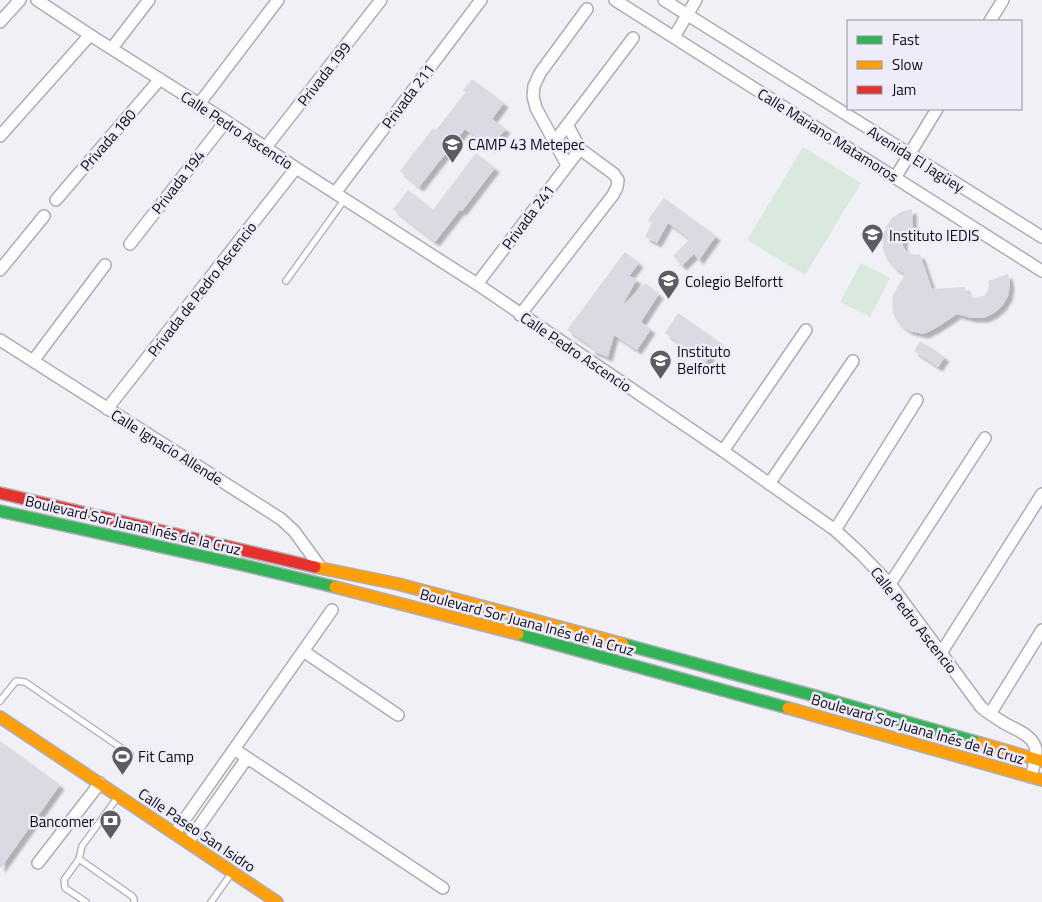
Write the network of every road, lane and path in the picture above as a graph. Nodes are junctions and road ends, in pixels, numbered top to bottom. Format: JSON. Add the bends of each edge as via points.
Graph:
{"nodes":[{"id":1,"x":20,"y":0,"type":"edge"},
{"id":2,"x":37,"y":0,"type":"edge"},
{"id":3,"x":149,"y":0,"type":"edge"},
{"id":4,"x":278,"y":0,"type":"edge"},
{"id":5,"x":381,"y":0,"type":"edge"},
{"id":6,"x":481,"y":0,"type":"edge"},
{"id":7,"x":615,"y":0,"type":"edge"},
{"id":8,"x":664,"y":0,"type":"edge"},
{"id":9,"x":696,"y":0,"type":"edge"},
{"id":10,"x":1004,"y":0,"type":"edge"},
{"id":11,"x":587,"y":9,"type":"dead end"},
{"id":12,"x":687,"y":15,"type":"junction"},
{"id":13,"x":991,"y":20,"type":"edge"},
{"id":14,"x":0,"y":22,"type":"edge"},
{"id":15,"x":90,"y":35,"type":"junction"},
{"id":16,"x":674,"y":37,"type":"junction"},
{"id":17,"x":633,"y":38,"type":"dead end"},
{"id":18,"x":112,"y":48,"type":"junction"},
{"id":19,"x":160,"y":79,"type":"junction"},
{"id":20,"x":200,"y":104,"type":"junction"},
{"id":21,"x":936,"y":110,"type":"edge"},
{"id":22,"x":226,"y":121,"type":"junction"},
{"id":23,"x":568,"y":126,"type":"junction"},
{"id":24,"x":0,"y":136,"type":"edge"},
{"id":25,"x":555,"y":141,"type":"junction"},
{"id":26,"x":266,"y":147,"type":"junction"},
{"id":27,"x":580,"y":149,"type":"junction"},
{"id":28,"x":909,"y":154,"type":"junction"},
{"id":29,"x":567,"y":165,"type":"junction"},
{"id":30,"x":296,"y":168,"type":"junction"},
{"id":31,"x":895,"y":178,"type":"junction"},
{"id":32,"x":340,"y":196,"type":"junction"},
{"id":33,"x":56,"y":200,"type":"dead end"},
{"id":34,"x":44,"y":216,"type":"dead end"},
{"id":35,"x":1042,"y":237,"type":"edge"},
{"id":36,"x":130,"y":244,"type":"dead end"},
{"id":37,"x":105,"y":265,"type":"dead end"},
{"id":38,"x":1040,"y":265,"type":"edge"},
{"id":39,"x":0,"y":270,"type":"edge"},
{"id":40,"x":286,"y":281,"type":"dead end"},
{"id":41,"x":477,"y":284,"type":"junction"},
{"id":42,"x":520,"y":315,"type":"junction"},
{"id":43,"x":806,"y":330,"type":"dead end"},
{"id":44,"x":0,"y":340,"type":"edge"},
{"id":45,"x":33,"y":361,"type":"junction"},
{"id":46,"x":853,"y":361,"type":"dead end"},
{"id":47,"x":917,"y":400,"type":"dead end"},
{"id":48,"x":108,"y":409,"type":"junction"},
{"id":49,"x":986,"y":438,"type":"dead end"},
{"id":50,"x":723,"y":451,"type":"junction"},
{"id":51,"x":769,"y":484,"type":"junction"},
{"id":52,"x":0,"y":493,"type":"edge"},
{"id":53,"x":1042,"y":494,"type":"edge"},
{"id":54,"x":0,"y":511,"type":"edge"},
{"id":55,"x":835,"y":530,"type":"junction"},
{"id":56,"x":321,"y":568,"type":"junction"},
{"id":57,"x":890,"y":584,"type":"junction"},
{"id":58,"x":332,"y":610,"type":"dead end"},
{"id":59,"x":1042,"y":630,"type":"edge"},
{"id":60,"x":303,"y":651,"type":"junction"},
{"id":61,"x":941,"y":653,"type":"junction"},
{"id":62,"x":0,"y":701,"type":"edge"},
{"id":63,"x":990,"y":714,"type":"junction"},
{"id":64,"x":398,"y":715,"type":"dead end"},
{"id":65,"x":0,"y":717,"type":"edge"},
{"id":66,"x":234,"y":749,"type":"junction"},
{"id":67,"x":130,"y":754,"type":"dead end"},
{"id":68,"x":247,"y":758,"type":"junction"},
{"id":69,"x":1038,"y":760,"type":"edge"},
{"id":70,"x":1037,"y":779,"type":"edge"},
{"id":71,"x":100,"y":783,"type":"junction"},
{"id":72,"x":119,"y":796,"type":"junction"},
{"id":73,"x":175,"y":833,"type":"junction"},
{"id":74,"x":188,"y":842,"type":"junction"},
{"id":75,"x":79,"y":859,"type":"junction"},
{"id":76,"x":38,"y":863,"type":"dead end"},
{"id":77,"x":232,"y":872,"type":"junction"},
{"id":78,"x":443,"y":888,"type":"dead end"},
{"id":79,"x":86,"y":902,"type":"edge"},
{"id":80,"x":134,"y":902,"type":"edge"},
{"id":81,"x":211,"y":902,"type":"edge"},
{"id":82,"x":277,"y":902,"type":"edge"}],
"edges":[{"from":1,"to":14,"type":"street"},
{"from":2,"to":15,"type":"street","name":"Calle Pedro Ascencio"},
{"from":3,"to":18,"type":"street"},
{"from":4,"to":20,"type":"street"},
{"from":5,"to":26,"type":"street","name":"Privada 199"},
{"from":6,"to":32,"type":"street","name":"Privada 211"},
{"from":7,"to":16,"type":"street","name":"Calle Mariano Matamoros"},
{"from":8,"to":12,"type":"street","name":"Avenida El Jagüey"},
{"from":9,"to":12,"type":"street"},
{"from":10,"to":13,"type":"street"},
{"from":11,"to":25,"type":"street","via":[[534,86],[536,108]]},
{"from":12,"to":16,"type":"street"},
{"from":12,"to":28,"type":"street","name":"Avenida El Jagüey"},
{"from":15,"to":18,"type":"street","name":"Calle Pedro Ascencio"},
{"from":15,"to":24,"type":"street"},
{"from":16,"to":31,"type":"street","name":"Calle Mariano Matamoros"},
{"from":17,"to":23,"type":"street"},
{"from":18,"to":19,"type":"street","name":"Calle Pedro Ascencio"},
{"from":19,"to":20,"type":"street","name":"Calle Pedro Ascencio"},
{"from":19,"to":33,"type":"street","name":"Privada 180"},
{"from":20,"to":22,"type":"street","name":"Calle Pedro Ascencio"},
{"from":21,"to":28,"type":"street"},
{"from":22,"to":26,"type":"street","name":"Calle Pedro Ascencio"},
{"from":22,"to":36,"type":"street","name":"Privada 194"},
{"from":23,"to":25,"type":"street"},
{"from":23,"to":27,"type":"street"},
{"from":25,"to":29,"type":"street"},
{"from":26,"to":30,"type":"street","name":"Calle Pedro Ascencio"},
{"from":27,"to":29,"type":"street","name":"Privada 241"},
{"from":27,"to":42,"type":"street","via":[[614,174],[618,180],[617,187]]},
{"from":28,"to":31,"type":"street"},
{"from":28,"to":35,"type":"street","name":"Avenida El Jagüey"},
{"from":29,"to":41,"type":"street","name":"Privada 241"},
{"from":30,"to":32,"type":"street","name":"Calle Pedro Ascencio"},
{"from":30,"to":48,"type":"street","name":"Privada de Pedro Ascencio"},
{"from":31,"to":38,"type":"street","name":"Calle Mariano Matamoros"},
{"from":32,"to":40,"type":"lane"},
{"from":32,"to":41,"type":"street","name":"Calle Pedro Ascencio"},
{"from":34,"to":39,"type":"street"},
{"from":37,"to":45,"type":"street"},
{"from":41,"to":42,"type":"street","name":"Calle Pedro Ascencio"},
{"from":42,"to":50,"type":"street","name":"Calle Pedro Ascencio"},
{"from":43,"to":50,"type":"street"},
{"from":44,"to":45,"type":"street","name":"Calle Ignacio Allende"},
{"from":45,"to":48,"type":"street","name":"Calle Ignacio Allende"},
{"from":46,"to":51,"type":"street"},
{"from":47,"to":55,"type":"street"},
{"from":48,"to":56,"type":"street","name":"Calle Ignacio Allende","via":[[281,519]]},
{"from":49,"to":57,"type":"street"},
{"from":50,"to":51,"type":"street","name":"Calle Pedro Ascencio"},
{"from":51,"to":55,"type":"street","name":"Calle Pedro Ascencio"},
{"from":52,"to":56,"type":"main road","name":"Boulevard Sor Juana Inés de la Cruz"},
{"from":53,"to":61,"type":"street"},
{"from":54,"to":70,"type":"main road","name":"Boulevard Sor Juana Inés de la Cruz","via":[[386,600],[750,697]]},
{"from":55,"to":57,"type":"street","name":"Calle Pedro Ascencio"},
{"from":56,"to":69,"type":"main road","name":"Boulevard Sor Juana Inés de la Cruz","via":[[510,613]]},
{"from":57,"to":61,"type":"street","name":"Calle Pedro Ascencio"},
{"from":58,"to":60,"type":"street"},
{"from":59,"to":63,"type":"street"},
{"from":60,"to":64,"type":"street"},
{"from":60,"to":66,"type":"street"},
{"from":61,"to":63,"type":"street","name":"Calle Pedro Ascencio","via":[[981,707]]},
{"from":62,"to":67,"type":"lane","via":[[16,681],[24,682]]},
{"from":63,"to":69,"type":"street","name":"Calle Pedro Ascencio","via":[[1031,740]]},
{"from":65,"to":71,"type":"main road","name":"Calle Paseo San Isidro"},
{"from":66,"to":68,"type":"street"},
{"from":66,"to":73,"type":"street"},
{"from":68,"to":74,"type":"street"},
{"from":68,"to":78,"type":"street"},
{"from":69,"to":70,"type":"street"},
{"from":71,"to":72,"type":"main road","name":"Calle Paseo San Isidro"},
{"from":71,"to":76,"type":"street"},
{"from":72,"to":73,"type":"main road","name":"Calle Paseo San Isidro"},
{"from":72,"to":75,"type":"lane","via":[[82,846]]},
{"from":73,"to":74,"type":"main road","name":"Calle Paseo San Isidro"},
{"from":74,"to":77,"type":"main road","name":"Calle Paseo San Isidro"},
{"from":75,"to":79,"type":"lane","via":[[64,885]]},
{"from":75,"to":80,"type":"lane","via":[[132,896]]},
{"from":77,"to":81,"type":"lane"},
{"from":77,"to":82,"type":"main road","name":"Calle Paseo San Isidro"}]}
